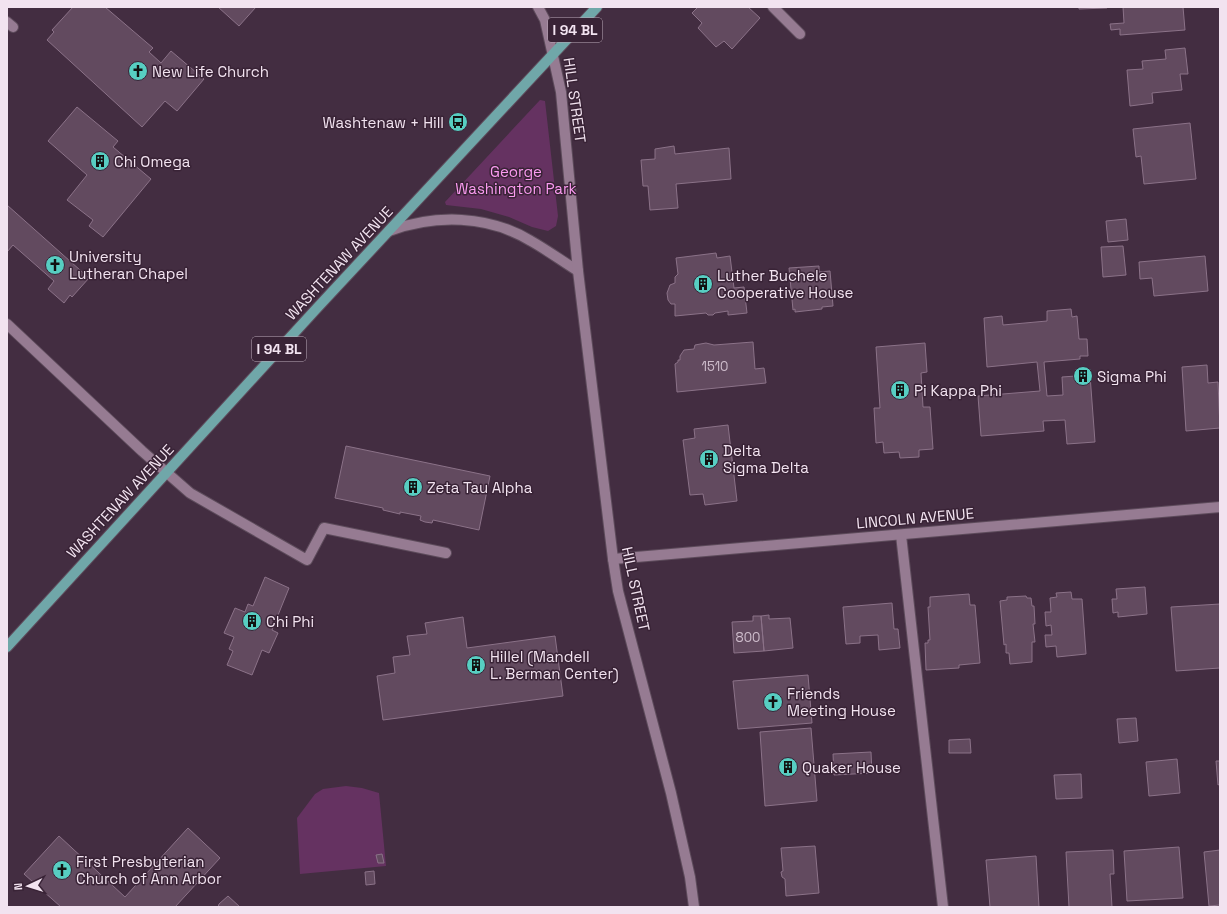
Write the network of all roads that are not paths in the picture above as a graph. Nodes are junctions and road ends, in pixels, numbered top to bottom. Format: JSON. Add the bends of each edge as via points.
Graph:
{"nodes":[{"id":1,"x":538,"y":7,"type":"edge"},
{"id":2,"x":597,"y":7,"type":"edge"},
{"id":3,"x":772,"y":7,"type":"edge"},
{"id":4,"x":800,"y":34,"type":"dead end"},
{"id":5,"x":553,"y":54,"type":"junction"},
{"id":6,"x":389,"y":231,"type":"junction"},
{"id":7,"x":578,"y":271,"type":"junction"},
{"id":8,"x":7,"y":324,"type":"edge"},
{"id":9,"x":166,"y":473,"type":"junction"},
{"id":10,"x":1220,"y":507,"type":"edge"},
{"id":11,"x":901,"y":535,"type":"junction"},
{"id":12,"x":446,"y":553,"type":"dead end"},
{"id":13,"x":612,"y":559,"type":"junction"},
{"id":14,"x":7,"y":647,"type":"edge"},
{"id":15,"x":694,"y":907,"type":"edge"},
{"id":16,"x":943,"y":907,"type":"edge"}],
"edges":[{"from":1,"to":5,"type":"street","name":"HILL STREET","via":[[545,20]]},
{"from":2,"to":5,"type":"main road","name":"WASHTENAW AVENUE","number":"I 94 BL"},
{"from":3,"to":4,"type":"street"},
{"from":5,"to":6,"type":"main road","name":"WASHTENAW AVENUE","number":"I 94 BL"},
{"from":5,"to":7,"type":"street","name":"HILL STREET","via":[[561,92]]},
{"from":6,"to":7,"type":"street","via":[[431,221],[481,222],[531,240]]},
{"from":6,"to":9,"type":"main road","name":"WASHTENAW AVENUE","number":"I 94 BL"},
{"from":7,"to":13,"type":"street","name":"HILL STREET"},
{"from":8,"to":9,"type":"street"},
{"from":9,"to":12,"type":"street","via":[[190,493],[307,560],[324,528]]},
{"from":9,"to":14,"type":"main road","name":"WASHTENAW AVENUE","number":"I 94 BL"},
{"from":10,"to":11,"type":"street","name":"LINCOLN AVENUE"},
{"from":11,"to":13,"type":"street","name":"LINCOLN AVENUE"},
{"from":11,"to":16,"type":"street"},
{"from":13,"to":15,"type":"street","name":"HILL STREET","via":[[618,592],[671,793],[690,877]]}]}
